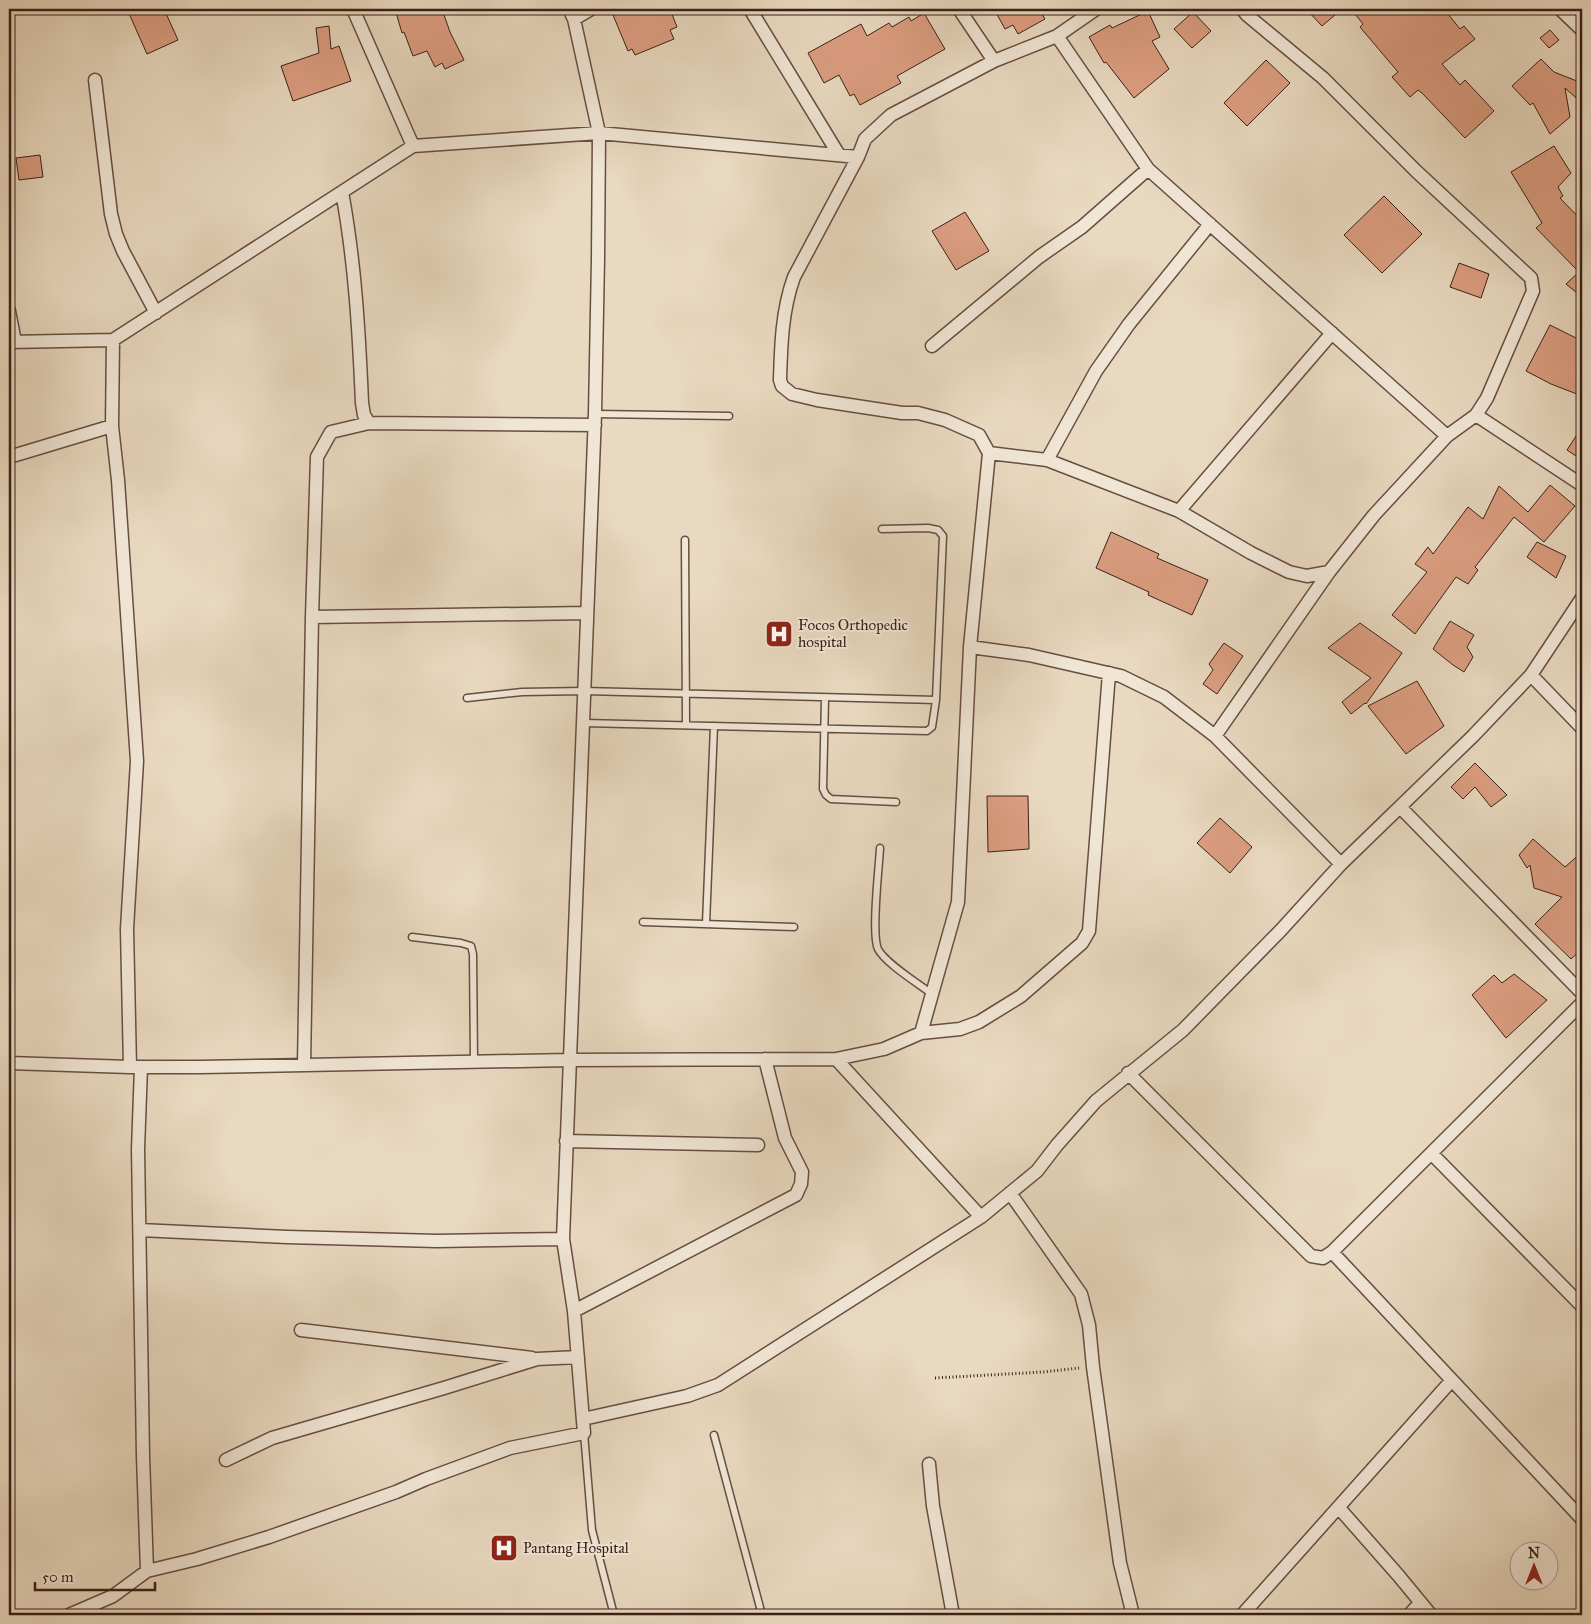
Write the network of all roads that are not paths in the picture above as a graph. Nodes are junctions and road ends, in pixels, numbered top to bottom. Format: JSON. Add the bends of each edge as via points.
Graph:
{"nodes":[{"id":1,"x":353,"y":9,"type":"edge"},
{"id":2,"x":591,"y":9,"type":"edge"},
{"id":3,"x":750,"y":9,"type":"edge"},
{"id":4,"x":959,"y":9,"type":"edge"},
{"id":5,"x":1096,"y":9,"type":"edge"},
{"id":6,"x":1242,"y":9,"type":"edge"},
{"id":7,"x":1560,"y":9,"type":"edge"},
{"id":8,"x":572,"y":14,"type":"edge"},
{"id":9,"x":1582,"y":30,"type":"edge"},
{"id":10,"x":1057,"y":36,"type":"junction"},
{"id":11,"x":994,"y":61,"type":"junction"},
{"id":12,"x":95,"y":80,"type":"dead end"},
{"id":13,"x":599,"y":133,"type":"junction"},
{"id":14,"x":413,"y":146,"type":"junction"},
{"id":15,"x":839,"y":155,"type":"junction"},
{"id":16,"x":858,"y":157,"type":"junction"},
{"id":17,"x":1148,"y":169,"type":"junction"},
{"id":18,"x":342,"y":192,"type":"junction"},
{"id":19,"x":1210,"y":224,"type":"junction"},
{"id":20,"x":9,"y":311,"type":"edge"},
{"id":21,"x":156,"y":313,"type":"junction"},
{"id":22,"x":1332,"y":333,"type":"junction"},
{"id":23,"x":113,"y":340,"type":"junction"},
{"id":24,"x":12,"y":342,"type":"edge"},
{"id":25,"x":932,"y":346,"type":"dead end"},
{"id":26,"x":1476,"y":415,"type":"junction"},
{"id":27,"x":729,"y":416,"type":"dead end"},
{"id":28,"x":595,"y":420,"type":"junction"},
{"id":29,"x":369,"y":423,"type":"junction"},
{"id":30,"x":112,"y":426,"type":"junction"},
{"id":31,"x":1447,"y":436,"type":"junction"},
{"id":32,"x":989,"y":453,"type":"junction"},
{"id":33,"x":9,"y":457,"type":"edge"},
{"id":34,"x":1047,"y":460,"type":"junction"},
{"id":35,"x":1582,"y":485,"type":"edge"},
{"id":36,"x":1179,"y":511,"type":"junction"},
{"id":37,"x":882,"y":529,"type":"dead end"},
{"id":38,"x":685,"y":540,"type":"dead end"},
{"id":39,"x":1329,"y":572,"type":"junction"},
{"id":40,"x":1582,"y":598,"type":"edge"},
{"id":41,"x":587,"y":613,"type":"junction"},
{"id":42,"x":312,"y":617,"type":"junction"},
{"id":43,"x":970,"y":647,"type":"junction"},
{"id":44,"x":1108,"y":673,"type":"junction"},
{"id":45,"x":1531,"y":675,"type":"junction"},
{"id":46,"x":584,"y":691,"type":"junction"},
{"id":47,"x":686,"y":694,"type":"junction"},
{"id":48,"x":467,"y":698,"type":"dead end"},
{"id":49,"x":825,"y":698,"type":"junction"},
{"id":50,"x":936,"y":700,"type":"junction"},
{"id":51,"x":583,"y":723,"type":"junction"},
{"id":52,"x":686,"y":725,"type":"junction"},
{"id":53,"x":714,"y":726,"type":"junction"},
{"id":54,"x":1582,"y":728,"type":"edge"},
{"id":55,"x":824,"y":729,"type":"junction"},
{"id":56,"x":1215,"y":736,"type":"junction"},
{"id":57,"x":896,"y":802,"type":"dead end"},
{"id":58,"x":1400,"y":808,"type":"junction"},
{"id":59,"x":880,"y":848,"type":"dead end"},
{"id":60,"x":1341,"y":864,"type":"junction"},
{"id":61,"x":643,"y":922,"type":"dead end"},
{"id":62,"x":706,"y":924,"type":"junction"},
{"id":63,"x":794,"y":926,"type":"dead end"},
{"id":64,"x":412,"y":937,"type":"dead end"},
{"id":65,"x":1582,"y":993,"type":"edge"},
{"id":66,"x":932,"y":994,"type":"junction"},
{"id":67,"x":1582,"y":1002,"type":"edge"},
{"id":68,"x":922,"y":1033,"type":"junction"},
{"id":69,"x":766,"y":1059,"type":"junction"},
{"id":70,"x":836,"y":1059,"type":"junction"},
{"id":71,"x":569,"y":1060,"type":"junction"},
{"id":72,"x":474,"y":1062,"type":"junction"},
{"id":73,"x":9,"y":1063,"type":"edge"},
{"id":74,"x":304,"y":1065,"type":"junction"},
{"id":75,"x":135,"y":1067,"type":"junction"},
{"id":76,"x":1128,"y":1073,"type":"junction"},
{"id":77,"x":566,"y":1140,"type":"junction"},
{"id":78,"x":758,"y":1145,"type":"dead end"},
{"id":79,"x":1432,"y":1154,"type":"junction"},
{"id":80,"x":1010,"y":1194,"type":"junction"},
{"id":81,"x":981,"y":1217,"type":"junction"},
{"id":82,"x":140,"y":1230,"type":"junction"},
{"id":83,"x":563,"y":1240,"type":"junction"},
{"id":84,"x":1332,"y":1252,"type":"junction"},
{"id":85,"x":1582,"y":1306,"type":"edge"},
{"id":86,"x":574,"y":1311,"type":"junction"},
{"id":87,"x":301,"y":1330,"type":"dead end"},
{"id":88,"x":578,"y":1357,"type":"junction"},
{"id":89,"x":537,"y":1358,"type":"junction"},
{"id":90,"x":1452,"y":1380,"type":"junction"},
{"id":91,"x":583,"y":1419,"type":"junction"},
{"id":92,"x":584,"y":1433,"type":"junction"},
{"id":93,"x":714,"y":1436,"type":"dead end"},
{"id":94,"x":226,"y":1460,"type":"dead end"},
{"id":95,"x":929,"y":1464,"type":"dead end"},
{"id":96,"x":1338,"y":1508,"type":"junction"},
{"id":97,"x":1582,"y":1519,"type":"edge"},
{"id":98,"x":147,"y":1571,"type":"junction"},
{"id":99,"x":1420,"y":1604,"type":"junction"},
{"id":100,"x":69,"y":1615,"type":"edge"},
{"id":101,"x":614,"y":1615,"type":"edge"},
{"id":102,"x":762,"y":1615,"type":"edge"},
{"id":103,"x":953,"y":1615,"type":"edge"},
{"id":104,"x":1133,"y":1615,"type":"edge"},
{"id":105,"x":1242,"y":1615,"type":"edge"},
{"id":106,"x":1409,"y":1615,"type":"edge"},
{"id":107,"x":1430,"y":1615,"type":"edge"}],
"edges":[{"from":1,"to":14,"type":"street"},
{"from":2,"to":8,"type":"street"},
{"from":3,"to":15,"type":"street"},
{"from":4,"to":11,"type":"street"},
{"from":5,"to":10,"type":"street"},
{"from":6,"to":26,"type":"street","via":[[1323,78],[1416,171],[1531,278],[1533,292],[1487,398]]},
{"from":7,"to":9,"type":"street"},
{"from":8,"to":13,"type":"street"},
{"from":10,"to":11,"type":"street"},
{"from":10,"to":17,"type":"street"},
{"from":11,"to":16,"type":"street","via":[[891,115],[865,139]]},
{"from":12,"to":21,"type":"street","via":[[116,234]]},
{"from":13,"to":14,"type":"street"},
{"from":13,"to":15,"type":"street"},
{"from":13,"to":28,"type":"street"},
{"from":14,"to":18,"type":"street"},
{"from":15,"to":16,"type":"street"},
{"from":16,"to":32,"type":"street","via":[[788,294],[782,331],[782,386],[792,394],[817,400],[918,413],[945,420],[979,435]]},
{"from":17,"to":19,"type":"street"},
{"from":17,"to":25,"type":"street","via":[[1082,227],[1039,256]]},
{"from":18,"to":21,"type":"street"},
{"from":18,"to":29,"type":"street","via":[[355,278],[362,403]]},
{"from":19,"to":22,"type":"street"},
{"from":19,"to":34,"type":"street","via":[[1101,364]]},
{"from":20,"to":24,"type":"street"},
{"from":21,"to":23,"type":"street"},
{"from":22,"to":31,"type":"street"},
{"from":22,"to":36,"type":"street"},
{"from":23,"to":24,"type":"street"},
{"from":23,"to":30,"type":"street"},
{"from":26,"to":31,"type":"street"},
{"from":26,"to":35,"type":"street"},
{"from":27,"to":28,"type":"lane"},
{"from":28,"to":29,"type":"street"},
{"from":28,"to":41,"type":"street"},
{"from":29,"to":42,"type":"street","via":[[331,432],[317,457]]},
{"from":30,"to":33,"type":"street"},
{"from":30,"to":75,"type":"street","via":[[137,761],[127,929]]},
{"from":31,"to":39,"type":"street","via":[[1374,516]]},
{"from":32,"to":34,"type":"street"},
{"from":32,"to":43,"type":"street"},
{"from":34,"to":36,"type":"street"},
{"from":36,"to":39,"type":"street","via":[[1289,572],[1307,576]]},
{"from":37,"to":50,"type":"lane","via":[[928,528],[938,530],[944,536]]},
{"from":38,"to":47,"type":"lane"},
{"from":39,"to":56,"type":"street"},
{"from":40,"to":45,"type":"street"},
{"from":41,"to":42,"type":"street"},
{"from":41,"to":46,"type":"street"},
{"from":42,"to":74,"type":"street"},
{"from":43,"to":44,"type":"street","via":[[1029,655]]},
{"from":43,"to":66,"type":"street","via":[[958,902]]},
{"from":44,"to":56,"type":"street","via":[[1164,697]]},
{"from":44,"to":68,"type":"street","via":[[1089,930],[1082,944],[1021,996],[979,1022],[960,1029]]},
{"from":45,"to":54,"type":"street"},
{"from":45,"to":58,"type":"street"},
{"from":46,"to":47,"type":"lane"},
{"from":46,"to":48,"type":"lane","via":[[522,692]]},
{"from":46,"to":51,"type":"street"},
{"from":47,"to":49,"type":"lane"},
{"from":47,"to":52,"type":"lane"},
{"from":49,"to":50,"type":"lane"},
{"from":49,"to":55,"type":"lane"},
{"from":50,"to":55,"type":"lane","via":[[932,727],[927,731]]},
{"from":51,"to":52,"type":"lane"},
{"from":51,"to":71,"type":"street"},
{"from":52,"to":53,"type":"lane"},
{"from":53,"to":55,"type":"lane"},
{"from":53,"to":62,"type":"lane"},
{"from":55,"to":57,"type":"lane","via":[[826,795],[831,799]]},
{"from":56,"to":60,"type":"street"},
{"from":58,"to":60,"type":"street"},
{"from":58,"to":65,"type":"street"},
{"from":59,"to":66,"type":"lane","via":[[875,932],[878,949],[886,960]]},
{"from":60,"to":76,"type":"street","via":[[1183,1030]]},
{"from":61,"to":62,"type":"lane"},
{"from":62,"to":63,"type":"lane"},
{"from":64,"to":72,"type":"lane","via":[[471,946]]},
{"from":66,"to":68,"type":"street"},
{"from":67,"to":79,"type":"street"},
{"from":68,"to":70,"type":"street","via":[[884,1049]]},
{"from":69,"to":70,"type":"street"},
{"from":69,"to":71,"type":"street"},
{"from":69,"to":86,"type":"street","via":[[785,1138],[802,1172],[796,1195]]},
{"from":70,"to":81,"type":"street"},
{"from":71,"to":72,"type":"street"},
{"from":71,"to":77,"type":"street"},
{"from":72,"to":74,"type":"street"},
{"from":73,"to":75,"type":"street"},
{"from":74,"to":75,"type":"street"},
{"from":75,"to":82,"type":"street"},
{"from":76,"to":80,"type":"street","via":[[1096,1101],[1037,1171]]},
{"from":76,"to":84,"type":"street","via":[[1311,1256],[1323,1258]]},
{"from":77,"to":78,"type":"street"},
{"from":77,"to":83,"type":"street"},
{"from":79,"to":84,"type":"street"},
{"from":79,"to":85,"type":"street"},
{"from":80,"to":81,"type":"street"},
{"from":80,"to":104,"type":"street","via":[[1081,1294],[1089,1325],[1120,1563]]},
{"from":81,"to":91,"type":"street","via":[[718,1386]]},
{"from":82,"to":83,"type":"street","via":[[288,1237]]},
{"from":82,"to":98,"type":"street"},
{"from":83,"to":86,"type":"street"},
{"from":84,"to":90,"type":"street"},
{"from":86,"to":88,"type":"street"},
{"from":87,"to":89,"type":"street"},
{"from":88,"to":89,"type":"street"},
{"from":88,"to":91,"type":"street"},
{"from":89,"to":94,"type":"street","via":[[272,1438]]},
{"from":90,"to":96,"type":"street"},
{"from":90,"to":97,"type":"street"},
{"from":91,"to":92,"type":"street"},
{"from":92,"to":98,"type":"street","via":[[510,1448],[279,1534]]},
{"from":92,"to":101,"type":"lane","via":[[592,1530]]},
{"from":93,"to":102,"type":"lane"},
{"from":95,"to":103,"type":"street","via":[[933,1506]]},
{"from":96,"to":99,"type":"street"},
{"from":96,"to":105,"type":"street"},
{"from":98,"to":100,"type":"street","via":[[113,1596]]},
{"from":99,"to":106,"type":"street"},
{"from":99,"to":107,"type":"street"}]}
